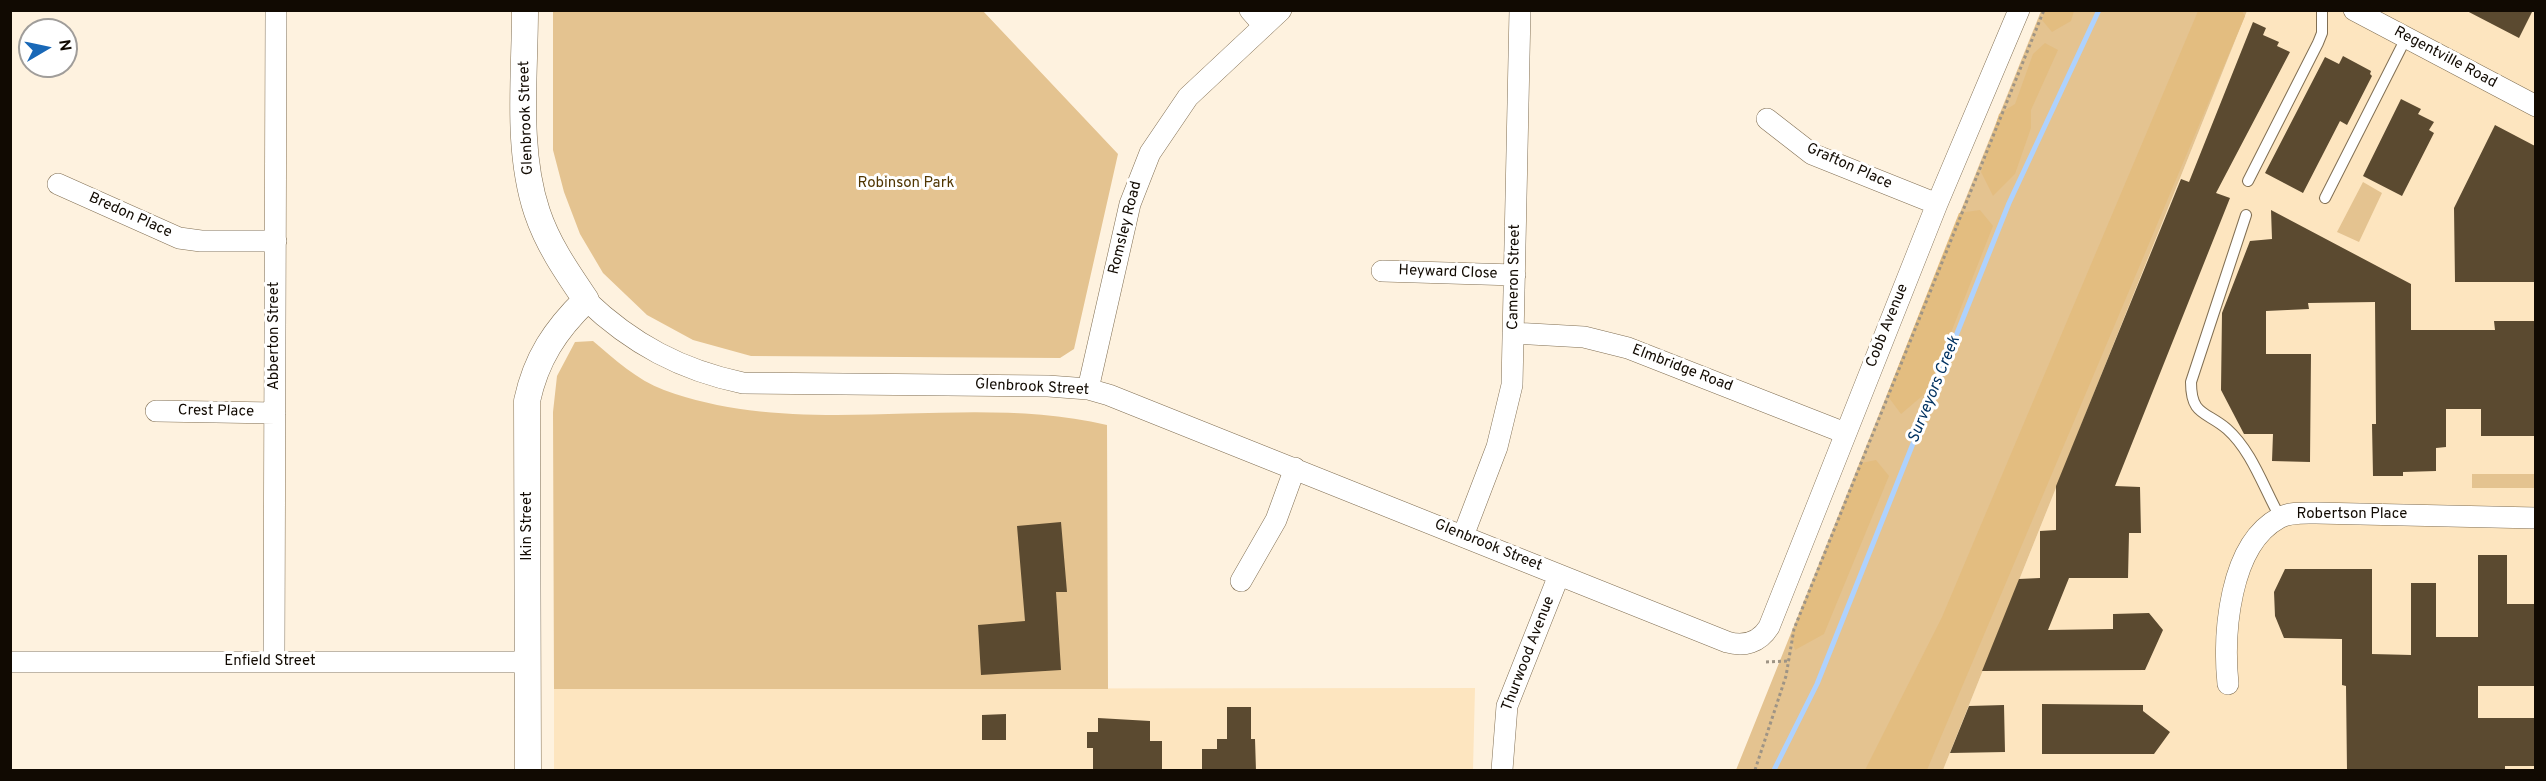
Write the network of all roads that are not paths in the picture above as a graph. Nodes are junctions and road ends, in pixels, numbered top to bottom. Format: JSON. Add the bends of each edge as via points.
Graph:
{"nodes":[{"id":1,"x":276,"y":10,"type":"edge"},
{"id":2,"x":525,"y":10,"type":"edge"},
{"id":3,"x":1250,"y":10,"type":"edge"},
{"id":4,"x":1281,"y":10,"type":"edge"},
{"id":5,"x":1520,"y":10,"type":"edge"},
{"id":6,"x":2019,"y":10,"type":"edge"},
{"id":7,"x":2322,"y":10,"type":"edge"},
{"id":8,"x":2354,"y":10,"type":"edge"},
{"id":9,"x":1264,"y":26,"type":"junction"},
{"id":10,"x":2406,"y":38,"type":"junction"},
{"id":11,"x":2535,"y":106,"type":"edge"},
{"id":12,"x":1767,"y":119,"type":"dead end"},
{"id":13,"x":2248,"y":181,"type":"dead end"},
{"id":14,"x":58,"y":184,"type":"dead end"},
{"id":15,"x":2325,"y":198,"type":"dead end"},
{"id":16,"x":1937,"y":204,"type":"junction"},
{"id":17,"x":2246,"y":215,"type":"dead end"},
{"id":18,"x":276,"y":241,"type":"junction"},
{"id":19,"x":1382,"y":271,"type":"dead end"},
{"id":20,"x":1515,"y":275,"type":"junction"},
{"id":21,"x":586,"y":300,"type":"junction"},
{"id":22,"x":1514,"y":333,"type":"junction"},
{"id":23,"x":1088,"y":389,"type":"junction"},
{"id":24,"x":156,"y":411,"type":"dead end"},
{"id":25,"x":275,"y":413,"type":"junction"},
{"id":26,"x":1845,"y":434,"type":"junction"},
{"id":27,"x":1294,"y":468,"type":"junction"},
{"id":28,"x":2280,"y":517,"type":"junction"},
{"id":29,"x":2535,"y":518,"type":"edge"},
{"id":30,"x":1463,"y":536,"type":"junction"},
{"id":31,"x":1559,"y":575,"type":"junction"},
{"id":32,"x":1241,"y":581,"type":"dead end"},
{"id":33,"x":1756,"y":641,"type":"joint"},
{"id":34,"x":10,"y":662,"type":"edge"},
{"id":35,"x":274,"y":662,"type":"junction"},
{"id":36,"x":529,"y":662,"type":"junction"},
{"id":37,"x":2228,"y":684,"type":"dead end"},
{"id":38,"x":528,"y":771,"type":"edge"},
{"id":39,"x":1502,"y":771,"type":"edge"}],
"edges":[{"from":1,"to":18,"type":"street","name":"Abberton Street"},
{"from":2,"to":21,"type":"street","name":"Glenbrook Street","via":[[525,143],[532,193],[553,249]]},
{"from":3,"to":9,"type":"street"},
{"from":4,"to":9,"type":"street","name":"Romsley Road"},
{"from":5,"to":20,"type":"street","name":"Cameron Street"},
{"from":6,"to":16,"type":"street","name":"Cobb Avenue"},
{"from":7,"to":13,"type":"lane","via":[[2318,43]]},
{"from":8,"to":10,"type":"street","name":"Regentville Road"},
{"from":9,"to":23,"type":"street","name":"Romsley Road","via":[[1188,98],[1157,139],[1142,169],[1130,204]]},
{"from":10,"to":11,"type":"street","name":"Regentville Road"},
{"from":10,"to":15,"type":"lane"},
{"from":12,"to":16,"type":"street","name":"Grafton Place","via":[[1812,154]]},
{"from":14,"to":18,"type":"street","name":"Bredon Place","via":[[179,238]]},
{"from":16,"to":26,"type":"street","name":"Cobb Avenue"},
{"from":17,"to":28,"type":"lane","via":[[2191,382],[2191,397],[2197,410],[2227,429],[2239,442]]},
{"from":18,"to":25,"type":"street","name":"Abberton Street"},
{"from":19,"to":20,"type":"street","name":"Heyward Close"},
{"from":20,"to":22,"type":"street","name":"Cameron Street"},
{"from":21,"to":23,"type":"street","name":"Glenbrook Street","via":[[623,333],[663,357],[706,375],[743,383]]},
{"from":21,"to":36,"type":"street","name":"Ikin Street","via":[[550,340],[536,368],[527,401]]},
{"from":22,"to":26,"type":"street","name":"Elmbridge Road","via":[[1584,338],[1628,348]]},
{"from":22,"to":30,"type":"street","name":"Cameron Street","via":[[1506,418]]},
{"from":23,"to":27,"type":"street","name":"Glenbrook Street"},
{"from":24,"to":25,"type":"street","name":"Crest Place"},
{"from":25,"to":35,"type":"street","name":"Abberton Street"},
{"from":26,"to":33,"type":"street","name":"Cobb Avenue","via":[[1768,627]]},
{"from":27,"to":30,"type":"street","name":"Glenbrook Street"},
{"from":27,"to":32,"type":"street","via":[[1276,520]]},
{"from":28,"to":29,"type":"street","name":"Robertson Place","via":[[2316,513]]},
{"from":28,"to":37,"type":"street","name":"Robertson Place","via":[[2260,532],[2238,577],[2227,616],[2224,651]]},
{"from":30,"to":31,"type":"street","name":"Glenbrook Street"},
{"from":31,"to":33,"type":"street","name":"Glenbrook Street","via":[[1727,642],[1743,645]]},
{"from":31,"to":39,"type":"street","name":"Thurwood Avenue","via":[[1507,706]]},
{"from":34,"to":35,"type":"street","name":"Enfield Street"},
{"from":35,"to":36,"type":"street","name":"Enfield Street"},
{"from":36,"to":38,"type":"street","name":"Ikin Street"}]}
